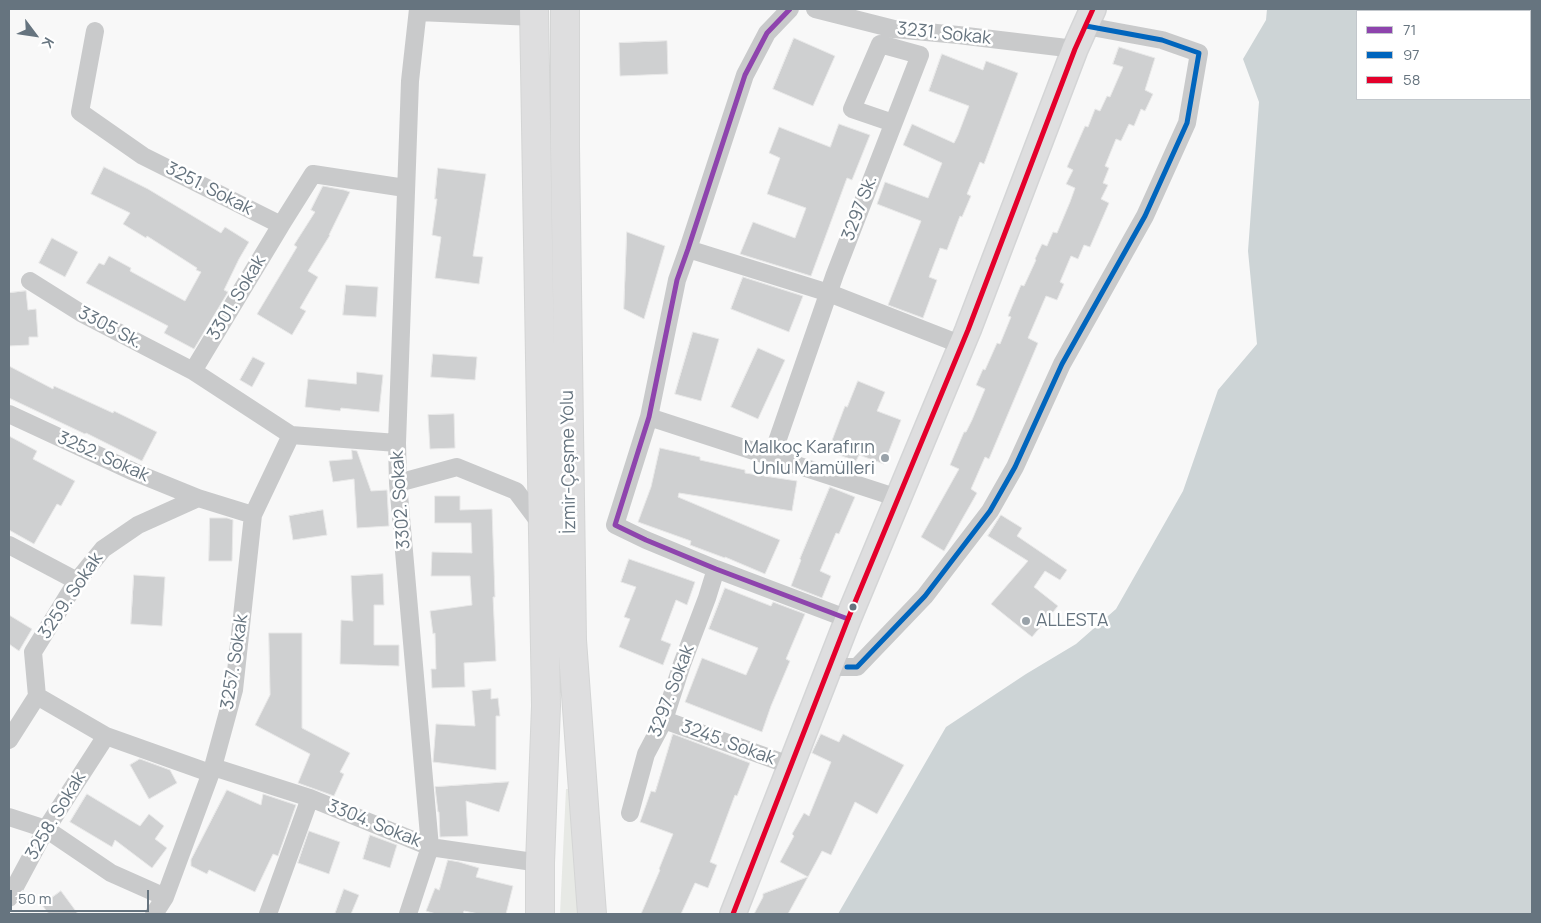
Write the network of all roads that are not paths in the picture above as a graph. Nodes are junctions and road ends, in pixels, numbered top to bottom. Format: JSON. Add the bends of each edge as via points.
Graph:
{"nodes":[{"id":1,"x":565,"y":9,"type":"edge"},
{"id":2,"x":790,"y":9,"type":"edge"},
{"id":3,"x":815,"y":9,"type":"edge"},
{"id":4,"x":418,"y":10,"type":"edge"},
{"id":5,"x":534,"y":13,"type":"edge"},
{"id":6,"x":1090,"y":17,"type":"edge"},
{"id":7,"x":95,"y":31,"type":"dead end"},
{"id":8,"x":1075,"y":49,"type":"junction"},
{"id":9,"x":893,"y":123,"type":"junction"},
{"id":10,"x":405,"y":188,"type":"junction"},
{"id":11,"x":281,"y":225,"type":"junction"},
{"id":12,"x":688,"y":249,"type":"junction"},
{"id":13,"x":30,"y":281,"type":"dead end"},
{"id":14,"x":829,"y":293,"type":"junction"},
{"id":15,"x":962,"y":345,"type":"junction"},
{"id":16,"x":193,"y":371,"type":"junction"},
{"id":17,"x":9,"y":414,"type":"edge"},
{"id":18,"x":649,"y":417,"type":"junction"},
{"id":19,"x":291,"y":435,"type":"junction"},
{"id":20,"x":397,"y":443,"type":"junction"},
{"id":21,"x":772,"y":456,"type":"junction"},
{"id":22,"x":398,"y":483,"type":"junction"},
{"id":23,"x":198,"y":498,"type":"junction"},
{"id":24,"x":898,"y":498,"type":"junction"},
{"id":25,"x":253,"y":515,"type":"junction"},
{"id":26,"x":543,"y":528,"type":"junction"},
{"id":27,"x":9,"y":545,"type":"edge"},
{"id":28,"x":716,"y":569,"type":"junction"},
{"id":29,"x":77,"y":581,"type":"junction"},
{"id":30,"x":848,"y":620,"type":"junction"},
{"id":31,"x":830,"y":667,"type":"junction"},
{"id":32,"x":37,"y":696,"type":"junction"},
{"id":33,"x":664,"y":720,"type":"junction"},
{"id":34,"x":106,"y":736,"type":"junction"},
{"id":35,"x":9,"y":740,"type":"edge"},
{"id":36,"x":792,"y":766,"type":"junction"},
{"id":37,"x":211,"y":770,"type":"junction"},
{"id":38,"x":310,"y":798,"type":"junction"},
{"id":39,"x":630,"y":813,"type":"dead end"},
{"id":40,"x":9,"y":817,"type":"edge"},
{"id":41,"x":46,"y":829,"type":"junction"},
{"id":42,"x":430,"y":847,"type":"junction"},
{"id":43,"x":540,"y":862,"type":"junction"},
{"id":44,"x":165,"y":897,"type":"junction"},
{"id":45,"x":9,"y":898,"type":"edge"},
{"id":46,"x":154,"y":914,"type":"edge"},
{"id":47,"x":268,"y":914,"type":"edge"},
{"id":48,"x":408,"y":914,"type":"edge"},
{"id":49,"x":540,"y":914,"type":"edge"},
{"id":50,"x":592,"y":914,"type":"edge"},
{"id":51,"x":733,"y":914,"type":"edge"}],
"edges":[{"from":1,"to":50,"type":"highway","name":"İzmir-Çeşme Yolu","via":[[572,640]]},
{"from":2,"to":12,"type":"street","via":[[767,33],[746,75]]},
{"from":3,"to":8,"type":"street","name":"3231. Sokak","via":[[894,30]]},
{"from":4,"to":5,"type":"street"},
{"from":4,"to":10,"type":"street","name":"3302. Sokak","via":[[410,81]]},
{"from":5,"to":26,"type":"highway","name":"İzmir-Çeşme Yolu"},
{"from":6,"to":8,"type":"street"},
{"from":6,"to":31,"type":"street","via":[[1199,53],[1187,123],[1145,216],[1062,364],[1015,466],[990,511],[925,596],[857,667]]},
{"from":7,"to":11,"type":"street","name":"3251. Sokak","via":[[80,112],[143,156]]},
{"from":8,"to":15,"type":"street"},
{"from":9,"to":9,"type":"street","name":"3297 Sk.","via":[[920,55],[880,44],[852,109]]},
{"from":9,"to":14,"type":"street","name":"3297 Sk."},
{"from":10,"to":11,"type":"street","via":[[313,174]]},
{"from":10,"to":20,"type":"street","name":"3302. Sokak"},
{"from":11,"to":16,"type":"street","name":"3301. Sokak"},
{"from":12,"to":14,"type":"street"},
{"from":12,"to":18,"type":"street","via":[[677,280]]},
{"from":13,"to":16,"type":"street","name":"3305 Sk.","via":[[80,313]]},
{"from":14,"to":15,"type":"street"},
{"from":14,"to":21,"type":"street","name":"3297 Sk."},
{"from":15,"to":24,"type":"street"},
{"from":16,"to":19,"type":"street","name":"3305 Sk."},
{"from":17,"to":23,"type":"street","name":"3252. Sokak"},
{"from":18,"to":21,"type":"street"},
{"from":18,"to":28,"type":"street","via":[[615,525]]},
{"from":19,"to":20,"type":"street"},
{"from":19,"to":25,"type":"street","name":"3257. Sokak"},
{"from":20,"to":22,"type":"street","name":"3302. Sokak"},
{"from":21,"to":24,"type":"street"},
{"from":22,"to":26,"type":"street","via":[[457,467],[516,491]]},
{"from":22,"to":42,"type":"street","name":"3302. Sokak"},
{"from":23,"to":25,"type":"street"},
{"from":23,"to":29,"type":"street","name":"3259. Sokak","via":[[138,525],[103,549]]},
{"from":24,"to":30,"type":"street"},
{"from":25,"to":37,"type":"street","name":"3257. Sokak","via":[[234,690]]},
{"from":26,"to":43,"type":"highway","name":"İzmir-Çeşme Yolu","via":[[546,706]]},
{"from":27,"to":29,"type":"street"},
{"from":28,"to":30,"type":"street"},
{"from":28,"to":33,"type":"street","name":"3297. Sokak"},
{"from":29,"to":32,"type":"street","name":"3259. Sokak","via":[[34,652]]},
{"from":30,"to":31,"type":"street"},
{"from":31,"to":36,"type":"street"},
{"from":32,"to":34,"type":"street","name":"3304. Sokak"},
{"from":32,"to":35,"type":"street"},
{"from":33,"to":36,"type":"street","name":"3245. Sokak"},
{"from":33,"to":39,"type":"street","name":"3297. Sokak","via":[[646,754]]},
{"from":34,"to":37,"type":"street","name":"3304. Sokak"},
{"from":34,"to":41,"type":"street","name":"3258. Sokak"},
{"from":36,"to":51,"type":"street"},
{"from":37,"to":38,"type":"street","name":"3304. Sokak"},
{"from":37,"to":44,"type":"street","name":"3257. Sokak"},
{"from":38,"to":42,"type":"street","name":"3304. Sokak"},
{"from":38,"to":47,"type":"street"},
{"from":40,"to":41,"type":"street"},
{"from":41,"to":44,"type":"street","via":[[111,874]]},
{"from":41,"to":45,"type":"street","name":"3258. Sokak"},
{"from":42,"to":43,"type":"street","name":"3304. Sokak"},
{"from":42,"to":48,"type":"street","name":"3302. Sokak"},
{"from":43,"to":49,"type":"highway","name":"İzmir-Çeşme Yolu"},
{"from":44,"to":46,"type":"street","name":"3257. Sokak"}]}
